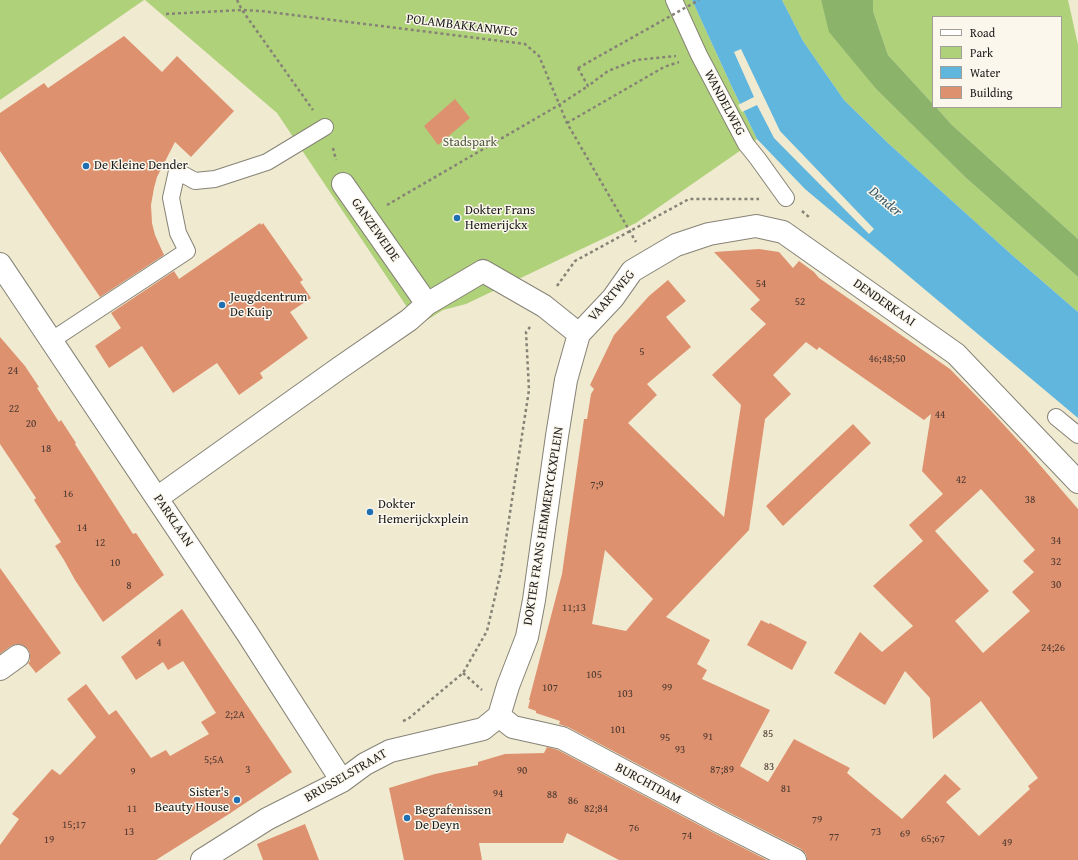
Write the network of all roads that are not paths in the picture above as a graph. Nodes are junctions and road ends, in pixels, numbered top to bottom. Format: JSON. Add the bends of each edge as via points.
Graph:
{"nodes":[{"id":1,"x":674,"y":0,"type":"edge"},
{"id":2,"x":325,"y":127,"type":"road end"},
{"id":3,"x":343,"y":184,"type":"road end"},
{"id":4,"x":786,"y":198,"type":"road end"},
{"id":5,"x":648,"y":260,"type":"joint"},
{"id":6,"x":1,"y":268,"type":"edge"},
{"id":7,"x":426,"y":304,"type":"junction"},
{"id":8,"x":579,"y":334,"type":"junction"},
{"id":9,"x":52,"y":340,"type":"junction"},
{"id":10,"x":1056,"y":417,"type":"dead end"},
{"id":11,"x":1078,"y":435,"type":"edge"},
{"id":12,"x":1078,"y":482,"type":"edge"},
{"id":13,"x":157,"y":498,"type":"junction"},
{"id":14,"x":18,"y":656,"type":"dead end"},
{"id":15,"x":0,"y":669,"type":"edge"},
{"id":16,"x":499,"y":716,"type":"junction"},
{"id":17,"x":342,"y":781,"type":"junction"},
{"id":18,"x":202,"y":860,"type":"edge"},
{"id":19,"x":795,"y":860,"type":"edge"}],
"edges":[{"from":1,"to":4,"type":"lane","name":"WANDELWEG","via":[[699,55],[746,144]]},
{"from":2,"to":9,"type":"lane","via":[[267,162],[215,179],[195,181],[177,171],[171,198],[178,233],[187,250]]},
{"from":3,"to":7,"type":"street","name":"GANZEWEIDE"},
{"from":5,"to":8,"type":"street","name":"VAARTWEG","via":[[632,271],[613,298]]},
{"from":5,"to":12,"type":"street","name":"DENDERKAAI","via":[[676,245],[709,234],[756,226],[783,232],[956,354]]},
{"from":6,"to":9,"type":"street","name":"PARKLAAN"},
{"from":7,"to":8,"type":"street","via":[[483,271],[544,306]]},
{"from":7,"to":13,"type":"street","via":[[409,320]]},
{"from":8,"to":16,"type":"street","name":"DOKTER FRANS HEMMERYCKXPLEIN","via":[[566,380],[527,637]]},
{"from":9,"to":13,"type":"street","name":"PARKLAAN"},
{"from":10,"to":11,"type":"lane"},
{"from":13,"to":17,"type":"street","name":"PARKLAAN"},
{"from":14,"to":15,"type":"street"},
{"from":16,"to":17,"type":"street","name":"BRUSSELSTRAAT","via":[[483,729],[390,751],[365,764]]},
{"from":16,"to":19,"type":"street","name":"BURCHTDAM","via":[[513,727],[562,738]]},
{"from":17,"to":18,"type":"street","name":"BRUSSELSTRAAT","via":[[267,819]]}]}
